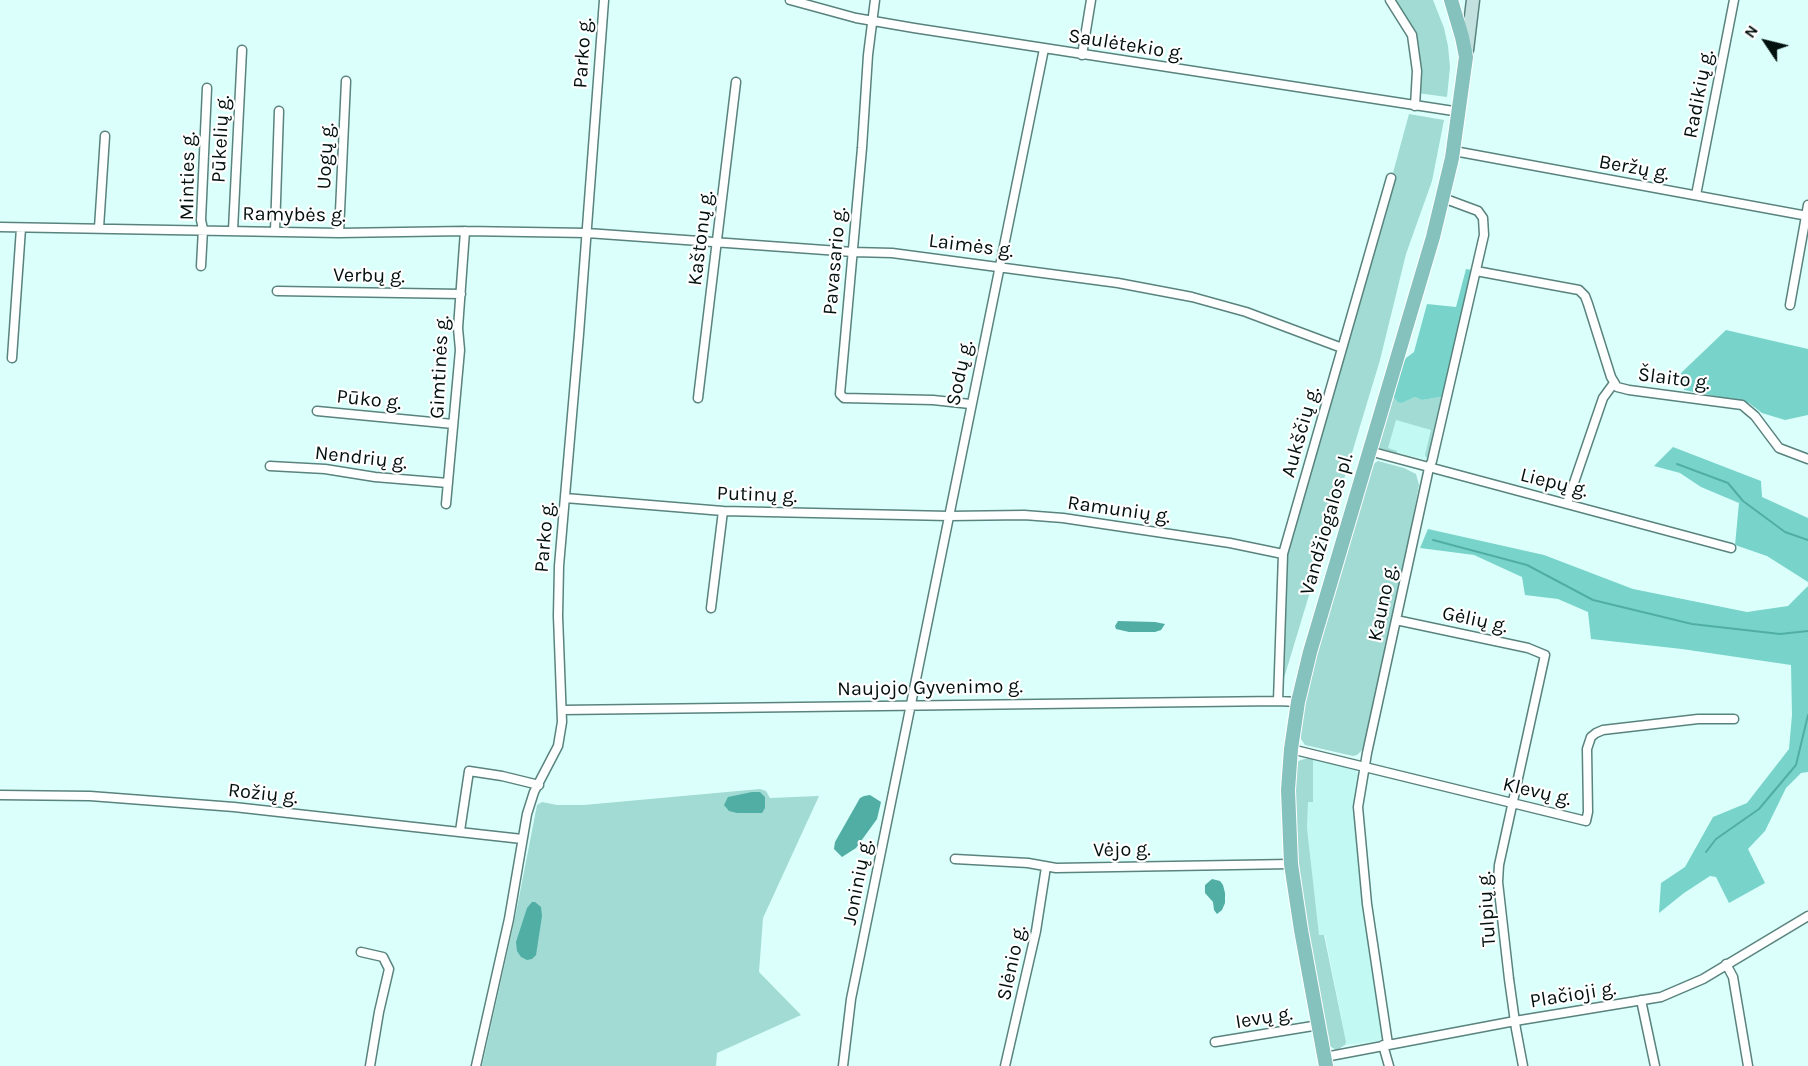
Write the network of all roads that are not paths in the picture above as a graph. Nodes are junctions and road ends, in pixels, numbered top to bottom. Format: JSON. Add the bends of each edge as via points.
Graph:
{"nodes":[{"id":1,"x":604,"y":0,"type":"edge"},
{"id":2,"x":790,"y":0,"type":"edge"},
{"id":3,"x":875,"y":0,"type":"edge"},
{"id":4,"x":1091,"y":0,"type":"edge"},
{"id":5,"x":1390,"y":0,"type":"edge"},
{"id":6,"x":1451,"y":0,"type":"edge"},
{"id":7,"x":1473,"y":0,"type":"edge"},
{"id":8,"x":1734,"y":0,"type":"edge"},
{"id":9,"x":871,"y":21,"type":"junction"},
{"id":10,"x":1044,"y":49,"type":"junction"},
{"id":11,"x":242,"y":50,"type":"dead end"},
{"id":12,"x":1082,"y":55,"type":"junction"},
{"id":13,"x":1466,"y":57,"type":"junction"},
{"id":14,"x":346,"y":81,"type":"dead end"},
{"id":15,"x":736,"y":82,"type":"dead end"},
{"id":16,"x":207,"y":88,"type":"dead end"},
{"id":17,"x":1415,"y":106,"type":"junction"},
{"id":18,"x":279,"y":111,"type":"dead end"},
{"id":19,"x":1460,"y":112,"type":"junction"},
{"id":20,"x":105,"y":136,"type":"dead end"},
{"id":21,"x":1454,"y":151,"type":"junction"},
{"id":22,"x":1391,"y":178,"type":"dead end"},
{"id":23,"x":1696,"y":195,"type":"junction"},
{"id":24,"x":1443,"y":198,"type":"junction"},
{"id":25,"x":1808,"y":205,"type":"edge"},
{"id":26,"x":1807,"y":216,"type":"edge"},
{"id":27,"x":0,"y":227,"type":"edge"},
{"id":28,"x":21,"y":228,"type":"junction"},
{"id":29,"x":99,"y":228,"type":"junction"},
{"id":30,"x":203,"y":229,"type":"junction"},
{"id":31,"x":233,"y":230,"type":"junction"},
{"id":32,"x":274,"y":231,"type":"junction"},
{"id":33,"x":465,"y":231,"type":"junction"},
{"id":34,"x":339,"y":233,"type":"junction"},
{"id":35,"x":587,"y":233,"type":"junction"},
{"id":36,"x":717,"y":241,"type":"junction"},
{"id":37,"x":853,"y":252,"type":"junction"},
{"id":38,"x":201,"y":266,"type":"dead end"},
{"id":39,"x":1000,"y":267,"type":"junction"},
{"id":40,"x":1476,"y":271,"type":"junction"},
{"id":41,"x":278,"y":291,"type":"dead end"},
{"id":42,"x":461,"y":294,"type":"junction"},
{"id":43,"x":1790,"y":305,"type":"dead end"},
{"id":44,"x":1342,"y":348,"type":"junction"},
{"id":45,"x":12,"y":358,"type":"dead end"},
{"id":46,"x":1614,"y":383,"type":"junction"},
{"id":47,"x":698,"y":398,"type":"dead end"},
{"id":48,"x":970,"y":404,"type":"junction"},
{"id":49,"x":317,"y":411,"type":"dead end"},
{"id":50,"x":453,"y":424,"type":"junction"},
{"id":51,"x":1369,"y":451,"type":"junction"},
{"id":52,"x":1808,"y":459,"type":"edge"},
{"id":53,"x":270,"y":466,"type":"dead end"},
{"id":54,"x":1429,"y":468,"type":"junction"},
{"id":55,"x":448,"y":483,"type":"junction"},
{"id":56,"x":565,"y":498,"type":"junction"},
{"id":57,"x":1567,"y":503,"type":"junction"},
{"id":58,"x":446,"y":504,"type":"dead end"},
{"id":59,"x":723,"y":511,"type":"junction"},
{"id":60,"x":949,"y":516,"type":"junction"},
{"id":61,"x":1731,"y":548,"type":"dead end"},
{"id":62,"x":1283,"y":554,"type":"junction"},
{"id":63,"x":711,"y":608,"type":"dead end"},
{"id":64,"x":1396,"y":620,"type":"junction"},
{"id":65,"x":1545,"y":655,"type":"joint"},
{"id":66,"x":1278,"y":701,"type":"junction"},
{"id":67,"x":1298,"y":702,"type":"junction"},
{"id":68,"x":909,"y":705,"type":"junction"},
{"id":69,"x":562,"y":710,"type":"junction"},
{"id":70,"x":1734,"y":719,"type":"dead end"},
{"id":71,"x":1291,"y":749,"type":"junction"},
{"id":72,"x":1365,"y":766,"type":"junction"},
{"id":73,"x":539,"y":785,"type":"junction"},
{"id":74,"x":0,"y":795,"type":"edge"},
{"id":75,"x":1512,"y":803,"type":"junction"},
{"id":76,"x":459,"y":831,"type":"junction"},
{"id":77,"x":522,"y":839,"type":"junction"},
{"id":78,"x":955,"y":859,"type":"dead end"},
{"id":79,"x":1292,"y":864,"type":"junction"},
{"id":80,"x":1046,"y":867,"type":"junction"},
{"id":81,"x":1808,"y":916,"type":"edge"},
{"id":82,"x":361,"y":952,"type":"dead end"},
{"id":83,"x":1726,"y":964,"type":"junction"},
{"id":84,"x":1641,"y":1000,"type":"junction"},
{"id":85,"x":1515,"y":1021,"type":"junction"},
{"id":86,"x":1318,"y":1025,"type":"junction"},
{"id":87,"x":1215,"y":1042,"type":"dead end"},
{"id":88,"x":1386,"y":1045,"type":"junction"},
{"id":89,"x":1325,"y":1061,"type":"edge"},
{"id":90,"x":370,"y":1066,"type":"edge"},
{"id":91,"x":476,"y":1066,"type":"edge"},
{"id":92,"x":843,"y":1066,"type":"edge"},
{"id":93,"x":1005,"y":1066,"type":"edge"},
{"id":94,"x":1389,"y":1066,"type":"edge"},
{"id":95,"x":1523,"y":1066,"type":"edge"},
{"id":96,"x":1655,"y":1066,"type":"edge"},
{"id":97,"x":1748,"y":1066,"type":"edge"}],
"edges":[{"from":1,"to":35,"type":"street","name":"Parko g."},
{"from":2,"to":9,"type":"street","name":"Saulėtekio g."},
{"from":3,"to":9,"type":"street","name":"Pavasario g."},
{"from":4,"to":12,"type":"street"},
{"from":5,"to":17,"type":"street","via":[[1412,35],[1417,71]]},
{"from":6,"to":13,"type":"main road","name":"Vandžiogalos pl."},
{"from":7,"to":13,"type":"main road"},
{"from":8,"to":23,"type":"street","name":"Radikių g."},
{"from":9,"to":10,"type":"street","name":"Saulėtekio g."},
{"from":9,"to":37,"type":"street","name":"Pavasario g."},
{"from":10,"to":12,"type":"street","name":"Saulėtekio g."},
{"from":10,"to":39,"type":"street","name":"Sodų g."},
{"from":11,"to":31,"type":"street","name":"Pūkelių g."},
{"from":12,"to":17,"type":"street","name":"Saulėtekio g."},
{"from":13,"to":19,"type":"main road","name":"Vandžiogalos pl."},
{"from":14,"to":34,"type":"street","name":"Uogų g."},
{"from":15,"to":36,"type":"street","name":"Kaštonų g."},
{"from":16,"to":30,"type":"street","name":"Minties g."},
{"from":17,"to":19,"type":"street","name":"Saulėtekio g."},
{"from":18,"to":32,"type":"street"},
{"from":19,"to":21,"type":"main road","name":"Vandžiogalos pl."},
{"from":20,"to":29,"type":"street"},
{"from":21,"to":23,"type":"street","name":"Beržų g."},
{"from":21,"to":24,"type":"main road","name":"Vandžiogalos pl."},
{"from":22,"to":44,"type":"street","name":"Aukščių g."},
{"from":23,"to":26,"type":"street","name":"Beržų g."},
{"from":24,"to":40,"type":"street","name":"Kauno g.","via":[[1473,208],[1483,218],[1484,235]]},
{"from":24,"to":51,"type":"main road","name":"Vandžiogalos pl."},
{"from":25,"to":26,"type":"street"},
{"from":26,"to":43,"type":"street"},
{"from":27,"to":28,"type":"street","name":"Ramybės g."},
{"from":28,"to":29,"type":"street","name":"Ramybės g."},
{"from":28,"to":45,"type":"street"},
{"from":29,"to":30,"type":"street","name":"Ramybės g."},
{"from":30,"to":31,"type":"street","name":"Ramybės g."},
{"from":30,"to":38,"type":"street","name":"Minties g."},
{"from":31,"to":32,"type":"street","name":"Ramybės g."},
{"from":32,"to":34,"type":"street","name":"Ramybės g."},
{"from":33,"to":34,"type":"street","name":"Ramybės g."},
{"from":33,"to":35,"type":"street","name":"Ramybės g."},
{"from":33,"to":42,"type":"street","name":"Gimtinės g."},
{"from":35,"to":36,"type":"street","name":"Laimės g."},
{"from":35,"to":56,"type":"street","name":"Parko g."},
{"from":36,"to":37,"type":"street","name":"Laimės g."},
{"from":36,"to":47,"type":"street","name":"Kaštonų g."},
{"from":37,"to":39,"type":"street","name":"Laimės g."},
{"from":37,"to":48,"type":"street","name":"Pavasario g.","via":[[841,395]]},
{"from":39,"to":44,"type":"street","name":"Laimės g.","via":[[1192,297],[1246,312]]},
{"from":39,"to":48,"type":"street","name":"Sodų g."},
{"from":40,"to":46,"type":"street","name":"Šlaito g.","via":[[1574,287],[1582,292]]},
{"from":40,"to":54,"type":"street","name":"Kauno g."},
{"from":41,"to":42,"type":"street","name":"Verbų g."},
{"from":42,"to":50,"type":"street","name":"Gimtinės g."},
{"from":44,"to":62,"type":"street","name":"Aukščių g."},
{"from":46,"to":52,"type":"street","name":"Šlaito g.","via":[[1629,390],[1742,405],[1779,448]]},
{"from":46,"to":57,"type":"street","via":[[1603,398]]},
{"from":48,"to":60,"type":"street","name":"Sodų g."},
{"from":49,"to":50,"type":"street","name":"Pūko g."},
{"from":50,"to":55,"type":"street","name":"Gimtinės g."},
{"from":51,"to":54,"type":"street","name":"Liepų g."},
{"from":51,"to":67,"type":"main road","name":"Vandžiogalos pl."},
{"from":53,"to":55,"type":"street","name":"Nendrių g."},
{"from":54,"to":57,"type":"street","name":"Liepų g."},
{"from":54,"to":64,"type":"street","name":"Kauno g."},
{"from":55,"to":58,"type":"street","name":"Gimtinės g."},
{"from":56,"to":59,"type":"street","name":"Putinų g."},
{"from":56,"to":69,"type":"street","name":"Parko g.","via":[[558,597]]},
{"from":57,"to":61,"type":"street","name":"Liepų g."},
{"from":59,"to":60,"type":"street","name":"Putinų g."},
{"from":59,"to":63,"type":"street"},
{"from":60,"to":62,"type":"street","name":"Ramunių g.","via":[[1065,518]]},
{"from":60,"to":68,"type":"street","name":"Sodų g."},
{"from":62,"to":66,"type":"street","name":"Aukščių g."},
{"from":64,"to":65,"type":"street","name":"Gėlių g."},
{"from":64,"to":72,"type":"street","name":"Kauno g."},
{"from":65,"to":75,"type":"street","name":"Tulpių g."},
{"from":66,"to":67,"type":"street","name":"Naujojo Gyvenimo g."},
{"from":66,"to":68,"type":"street","name":"Naujojo Gyvenimo g."},
{"from":67,"to":71,"type":"main road","name":"Vandžiogalos pl."},
{"from":68,"to":69,"type":"street","name":"Naujojo Gyvenimo g."},
{"from":68,"to":92,"type":"street","name":"Joninių g.","via":[[851,999]]},
{"from":69,"to":73,"type":"street","name":"Parko g.","via":[[558,746]]},
{"from":70,"to":75,"type":"street","name":"Klevų g.","via":[[1698,719],[1596,733],[1588,742],[1586,821]]},
{"from":71,"to":72,"type":"street","name":"Klevų g."},
{"from":71,"to":79,"type":"main road","name":"Vandžiogalos pl.","via":[[1288,790]]},
{"from":72,"to":75,"type":"street","name":"Klevų g."},
{"from":72,"to":88,"type":"street","name":"Kauno g.","via":[[1358,807],[1359,830]]},
{"from":73,"to":76,"type":"street","via":[[470,771]]},
{"from":73,"to":77,"type":"street","name":"Parko g.","via":[[530,802]]},
{"from":74,"to":76,"type":"street","name":"Rožių g.","via":[[90,796],[234,807]]},
{"from":75,"to":85,"type":"street","name":"Tulpių g.","via":[[1498,882]]},
{"from":76,"to":77,"type":"street","name":"Rožių g."},
{"from":77,"to":91,"type":"street","name":"Parko g."},
{"from":78,"to":80,"type":"street","name":"Vėjo g."},
{"from":79,"to":80,"type":"street","name":"Vėjo g."},
{"from":79,"to":86,"type":"main road","name":"Vandžiogalos pl."},
{"from":80,"to":93,"type":"street","name":"Slėnio g.","via":[[1035,938]]},
{"from":81,"to":83,"type":"street","name":"Plačioji g."},
{"from":82,"to":90,"type":"street","via":[[383,957],[389,969]]},
{"from":83,"to":84,"type":"street","name":"Plačioji g.","via":[[1679,990]]},
{"from":83,"to":97,"type":"street","via":[[1733,977]]},
{"from":84,"to":85,"type":"street","name":"Plačioji g."},
{"from":84,"to":96,"type":"street"},
{"from":85,"to":88,"type":"street","name":"Plačioji g."},
{"from":85,"to":95,"type":"street","name":"Tulpių g."},
{"from":86,"to":87,"type":"street","name":"Ievų g."},
{"from":86,"to":89,"type":"main road","name":"Vandžiogalos pl."},
{"from":88,"to":89,"type":"street","name":"Plačioji g."},
{"from":88,"to":94,"type":"street","name":"Kauno g."}]}
